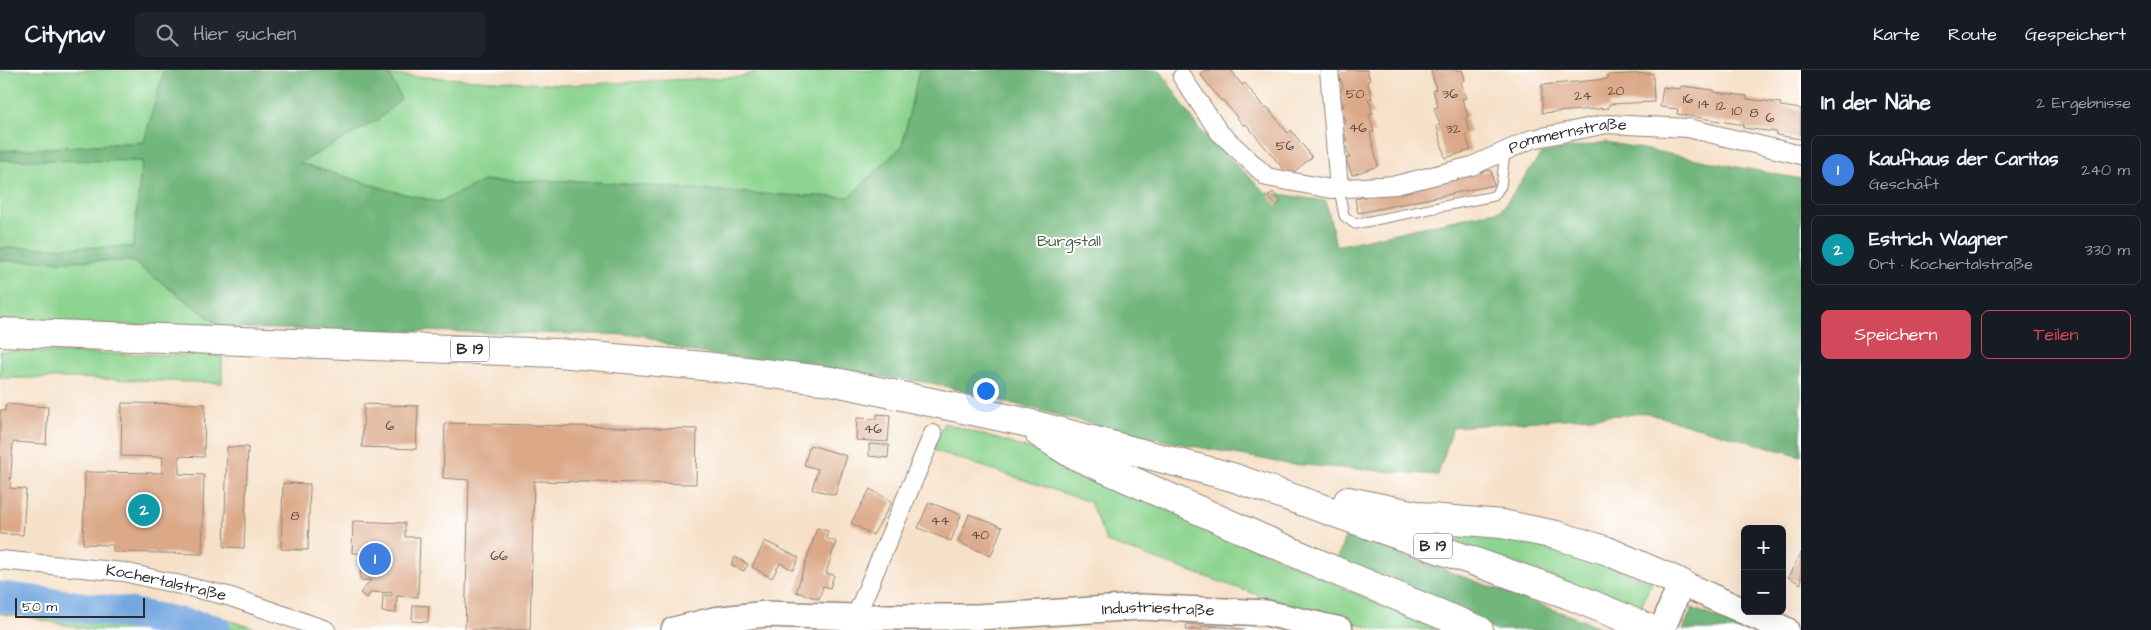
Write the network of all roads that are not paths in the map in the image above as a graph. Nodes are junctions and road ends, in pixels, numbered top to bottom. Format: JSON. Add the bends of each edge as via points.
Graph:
{"nodes":[{"id":1,"x":1329,"y":70,"type":"edge"},
{"id":2,"x":1182,"y":77,"type":"dead end"},
{"id":3,"x":1504,"y":153,"type":"junction"},
{"id":4,"x":1801,"y":154,"type":"edge"},
{"id":5,"x":1339,"y":189,"type":"junction"},
{"id":6,"x":0,"y":332,"type":"edge"},
{"id":7,"x":1020,"y":421,"type":"junction"},
{"id":8,"x":933,"y":434,"type":"dead end"},
{"id":9,"x":1232,"y":477,"type":"junction"},
{"id":10,"x":0,"y":560,"type":"edge"},
{"id":11,"x":1681,"y":584,"type":"junction"},
{"id":12,"x":852,"y":624,"type":"edge"},
{"id":13,"x":1643,"y":625,"type":"edge"},
{"id":14,"x":326,"y":630,"type":"edge"},
{"id":15,"x":674,"y":630,"type":"edge"},
{"id":16,"x":1340,"y":630,"type":"edge"},
{"id":17,"x":1479,"y":630,"type":"edge"},
{"id":18,"x":1662,"y":630,"type":"edge"},
{"id":19,"x":1786,"y":630,"type":"edge"}],
"edges":[{"from":1,"to":5,"type":"street"},
{"from":2,"to":5,"type":"street","name":"Pommernstraße","via":[[1219,132],[1267,177]]},
{"from":3,"to":4,"type":"street","name":"Pommernstraße","via":[[1532,139],[1607,124],[1688,128]]},
{"from":3,"to":5,"type":"street","name":"Pommernstraße","via":[[1472,166],[1396,185]]},
{"from":3,"to":5,"type":"lane","via":[[1501,186],[1494,196],[1355,224],[1344,216]]},
{"from":6,"to":7,"type":"highway","number":"B 19","via":[[538,352],[704,366],[831,381]]},
{"from":7,"to":9,"type":"highway","number":"B 19"},
{"from":7,"to":17,"type":"highway","via":[[1072,454],[1322,565]]},
{"from":8,"to":12,"type":"street"},
{"from":9,"to":11,"type":"highway","via":[[1430,518],[1502,524],[1556,535],[1605,550]]},
{"from":9,"to":13,"type":"highway","number":"B 19","via":[[1558,591]]},
{"from":10,"to":14,"type":"street","name":"Kochertalstraße","via":[[124,572],[228,596]]},
{"from":11,"to":18,"type":"street"},
{"from":11,"to":19,"type":"street"},
{"from":12,"to":15,"type":"street","name":"Industriestraße","via":[[766,614],[714,620]]},
{"from":12,"to":16,"type":"street","name":"Industriestraße","via":[[1140,607],[1266,613]]}]}
